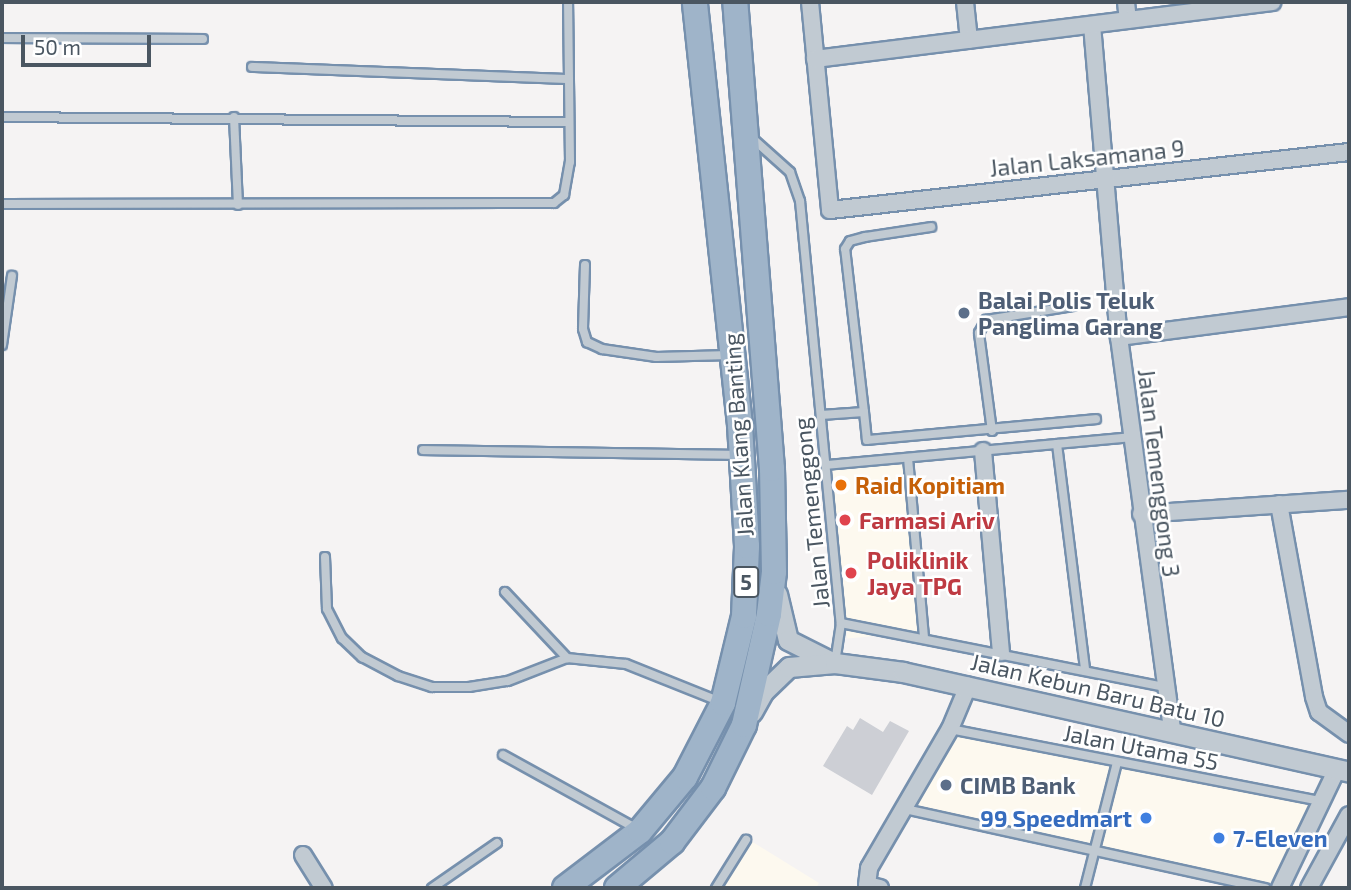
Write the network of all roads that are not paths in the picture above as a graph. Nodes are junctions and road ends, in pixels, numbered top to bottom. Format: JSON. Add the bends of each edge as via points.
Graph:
{"nodes":[{"id":1,"x":568,"y":2,"type":"edge"},
{"id":2,"x":695,"y":2,"type":"edge"},
{"id":3,"x":735,"y":2,"type":"edge"},
{"id":4,"x":810,"y":2,"type":"edge"},
{"id":5,"x":965,"y":2,"type":"edge"},
{"id":6,"x":1126,"y":2,"type":"edge"},
{"id":7,"x":1272,"y":2,"type":"edge"},
{"id":8,"x":1128,"y":20,"type":"junction"},
{"id":9,"x":1092,"y":25,"type":"junction"},
{"id":10,"x":2,"y":38,"type":"edge"},
{"id":11,"x":203,"y":39,"type":"dead end"},
{"id":12,"x":969,"y":40,"type":"junction"},
{"id":13,"x":815,"y":60,"type":"junction"},
{"id":14,"x":252,"y":67,"type":"dead end"},
{"id":15,"x":569,"y":79,"type":"junction"},
{"id":16,"x":2,"y":117,"type":"edge"},
{"id":17,"x":233,"y":117,"type":"junction"},
{"id":18,"x":569,"y":122,"type":"junction"},
{"id":19,"x":747,"y":135,"type":"junction"},
{"id":20,"x":1349,"y":152,"type":"edge"},
{"id":21,"x":1105,"y":178,"type":"junction"},
{"id":22,"x":2,"y":204,"type":"edge"},
{"id":23,"x":238,"y":205,"type":"junction"},
{"id":24,"x":931,"y":228,"type":"dead end"},
{"id":25,"x":585,"y":265,"type":"dead end"},
{"id":26,"x":12,"y":276,"type":"dead end"},
{"id":27,"x":1073,"y":306,"type":"dead end"},
{"id":28,"x":1349,"y":307,"type":"edge"},
{"id":29,"x":1119,"y":337,"type":"junction"},
{"id":30,"x":2,"y":345,"type":"edge"},
{"id":31,"x":733,"y":355,"type":"junction"},
{"id":32,"x":864,"y":412,"type":"junction"},
{"id":33,"x":821,"y":415,"type":"junction"},
{"id":34,"x":1097,"y":419,"type":"dead end"},
{"id":35,"x":992,"y":430,"type":"junction"},
{"id":36,"x":1132,"y":437,"type":"junction"},
{"id":37,"x":1056,"y":444,"type":"junction"},
{"id":38,"x":423,"y":450,"type":"dead end"},
{"id":39,"x":983,"y":451,"type":"junction"},
{"id":40,"x":742,"y":455,"type":"junction"},
{"id":41,"x":908,"y":458,"type":"junction"},
{"id":42,"x":826,"y":465,"type":"junction"},
{"id":43,"x":1349,"y":500,"type":"edge"},
{"id":44,"x":1279,"y":504,"type":"junction"},
{"id":45,"x":1141,"y":514,"type":"junction"},
{"id":46,"x":326,"y":557,"type":"dead end"},
{"id":47,"x":774,"y":572,"type":"junction"},
{"id":48,"x":505,"y":592,"type":"dead end"},
{"id":49,"x":841,"y":623,"type":"junction"},
{"id":50,"x":923,"y":638,"type":"junction"},
{"id":51,"x":1001,"y":652,"type":"junction"},
{"id":52,"x":567,"y":658,"type":"junction"},
{"id":53,"x":835,"y":663,"type":"junction"},
{"id":54,"x":1085,"y":670,"type":"junction"},
{"id":55,"x":968,"y":686,"type":"junction"},
{"id":56,"x":1164,"y":687,"type":"junction"},
{"id":57,"x":723,"y":704,"type":"junction"},
{"id":58,"x":744,"y":724,"type":"junction"},
{"id":59,"x":950,"y":729,"type":"junction"},
{"id":60,"x":1172,"y":731,"type":"junction"},
{"id":61,"x":1349,"y":734,"type":"edge"},
{"id":62,"x":503,"y":755,"type":"dead end"},
{"id":63,"x":1117,"y":762,"type":"junction"},
{"id":64,"x":1343,"y":771,"type":"edge"},
{"id":65,"x":1325,"y":802,"type":"junction"},
{"id":66,"x":905,"y":809,"type":"junction"},
{"id":67,"x":1349,"y":815,"type":"edge"},
{"id":68,"x":640,"y":831,"type":"junction"},
{"id":69,"x":746,"y":840,"type":"dead end"},
{"id":70,"x":497,"y":843,"type":"dead end"},
{"id":71,"x":1094,"y":851,"type":"junction"},
{"id":72,"x":303,"y":855,"type":"dead end"},
{"id":73,"x":324,"y":888,"type":"edge"},
{"id":74,"x":432,"y":888,"type":"edge"},
{"id":75,"x":565,"y":888,"type":"edge"},
{"id":76,"x":617,"y":888,"type":"edge"},
{"id":77,"x":716,"y":888,"type":"edge"},
{"id":78,"x":880,"y":888,"type":"edge"},
{"id":79,"x":1085,"y":888,"type":"edge"},
{"id":80,"x":1265,"y":888,"type":"edge"},
{"id":81,"x":1280,"y":888,"type":"edge"},
{"id":82,"x":1308,"y":888,"type":"edge"}],
"edges":[{"from":1,"to":15,"type":"lane"},
{"from":2,"to":31,"type":"highway","name":"Jalan Klang Banting","number":"5"},
{"from":3,"to":19,"type":"highway","name":"Jalan Klang Banting","number":"5"},
{"from":4,"to":13,"type":"street"},
{"from":5,"to":12,"type":"street"},
{"from":6,"to":8,"type":"street"},
{"from":7,"to":8,"type":"street"},
{"from":8,"to":9,"type":"street"},
{"from":9,"to":12,"type":"street"},
{"from":9,"to":21,"type":"street","name":"Jalan Temenggong 3"},
{"from":10,"to":11,"type":"lane"},
{"from":12,"to":13,"type":"street"},
{"from":13,"to":21,"type":"street","name":"Jalan Laksamana 9","via":[[831,210]]},
{"from":14,"to":15,"type":"lane"},
{"from":15,"to":18,"type":"lane"},
{"from":16,"to":17,"type":"lane"},
{"from":17,"to":18,"type":"lane"},
{"from":17,"to":23,"type":"lane"},
{"from":18,"to":23,"type":"lane","via":[[568,182],[564,195],[554,203]]},
{"from":19,"to":33,"type":"lane","name":"Jalan Temenggong","via":[[790,172],[800,201]]},
{"from":19,"to":47,"type":"highway","name":"Jalan Klang Banting","number":"5","via":[[772,469]]},
{"from":20,"to":21,"type":"street","name":"Jalan Laksamana 9"},
{"from":21,"to":29,"type":"street","name":"Jalan Temenggong 3"},
{"from":22,"to":23,"type":"lane"},
{"from":24,"to":32,"type":"lane","via":[[865,237],[845,248]]},
{"from":25,"to":31,"type":"lane","via":[[583,329],[587,342],[601,349],[656,357]]},
{"from":26,"to":30,"type":"lane"},
{"from":27,"to":35,"type":"lane","via":[[986,320],[979,332]]},
{"from":28,"to":29,"type":"street"},
{"from":29,"to":36,"type":"street","name":"Jalan Temenggong 3"},
{"from":31,"to":40,"type":"highway","name":"Jalan Klang Banting","number":"5"},
{"from":32,"to":33,"type":"lane"},
{"from":32,"to":35,"type":"lane","via":[[867,440]]},
{"from":33,"to":42,"type":"lane","name":"Jalan Temenggong"},
{"from":34,"to":35,"type":"lane"},
{"from":36,"to":37,"type":"lane"},
{"from":36,"to":45,"type":"street","name":"Jalan Temenggong 3"},
{"from":37,"to":39,"type":"lane"},
{"from":37,"to":54,"type":"lane"},
{"from":38,"to":40,"type":"lane"},
{"from":39,"to":41,"type":"lane"},
{"from":39,"to":51,"type":"street"},
{"from":40,"to":57,"type":"highway","name":"Jalan Klang Banting","number":"5","via":[[746,585],[738,656]]},
{"from":41,"to":42,"type":"lane"},
{"from":41,"to":50,"type":"lane"},
{"from":42,"to":49,"type":"lane","name":"Jalan Temenggong"},
{"from":43,"to":44,"type":"street"},
{"from":44,"to":45,"type":"street"},
{"from":44,"to":61,"type":"street","via":[[1314,697],[1319,712]]},
{"from":45,"to":56,"type":"street","name":"Jalan Temenggong 3"},
{"from":46,"to":52,"type":"lane","via":[[327,609],[342,638],[362,657],[398,676],[432,687],[469,687],[508,681]]},
{"from":47,"to":53,"type":"street","via":[[788,640]]},
{"from":47,"to":58,"type":"highway","name":"Jalan Klang Banting","number":"5","via":[[761,661]]},
{"from":48,"to":52,"type":"lane"},
{"from":49,"to":50,"type":"lane","name":"Jalan Temenggong"},
{"from":49,"to":53,"type":"lane"},
{"from":50,"to":51,"type":"lane","name":"Jalan Temenggong"},
{"from":51,"to":54,"type":"lane","name":"Jalan Temenggong"},
{"from":52,"to":57,"type":"lane","via":[[626,664]]},
{"from":53,"to":55,"type":"street","name":"Jalan Kebun Baru Batu 10"},
{"from":53,"to":58,"type":"street","via":[[789,667],[763,692]]},
{"from":54,"to":56,"type":"lane","name":"Jalan Temenggong"},
{"from":55,"to":59,"type":"street"},
{"from":55,"to":60,"type":"street","name":"Jalan Kebun Baru Batu 10"},
{"from":56,"to":60,"type":"street","name":"Jalan Temenggong 3"},
{"from":57,"to":68,"type":"highway","name":"Jalan Klang Banting","number":"5","via":[[685,777]]},
{"from":58,"to":76,"type":"highway","name":"Jalan Klang Banting","number":"5","via":[[699,809],[672,842]]},
{"from":59,"to":63,"type":"lane","name":"Jalan Utama 55"},
{"from":59,"to":66,"type":"street"},
{"from":60,"to":64,"type":"street","name":"Jalan Kebun Baru Batu 10"},
{"from":62,"to":68,"type":"lane"},
{"from":63,"to":65,"type":"lane","name":"Jalan Utama 55"},
{"from":63,"to":71,"type":"lane"},
{"from":64,"to":65,"type":"street"},
{"from":65,"to":81,"type":"street"},
{"from":66,"to":71,"type":"lane"},
{"from":66,"to":78,"type":"street","via":[[869,868],[867,885]]},
{"from":67,"to":82,"type":"street"},
{"from":68,"to":75,"type":"highway","name":"Jalan Klang Banting","number":"5"},
{"from":69,"to":77,"type":"lane"},
{"from":70,"to":74,"type":"lane"},
{"from":71,"to":79,"type":"lane"},
{"from":71,"to":80,"type":"lane"},
{"from":72,"to":73,"type":"street"}]}
